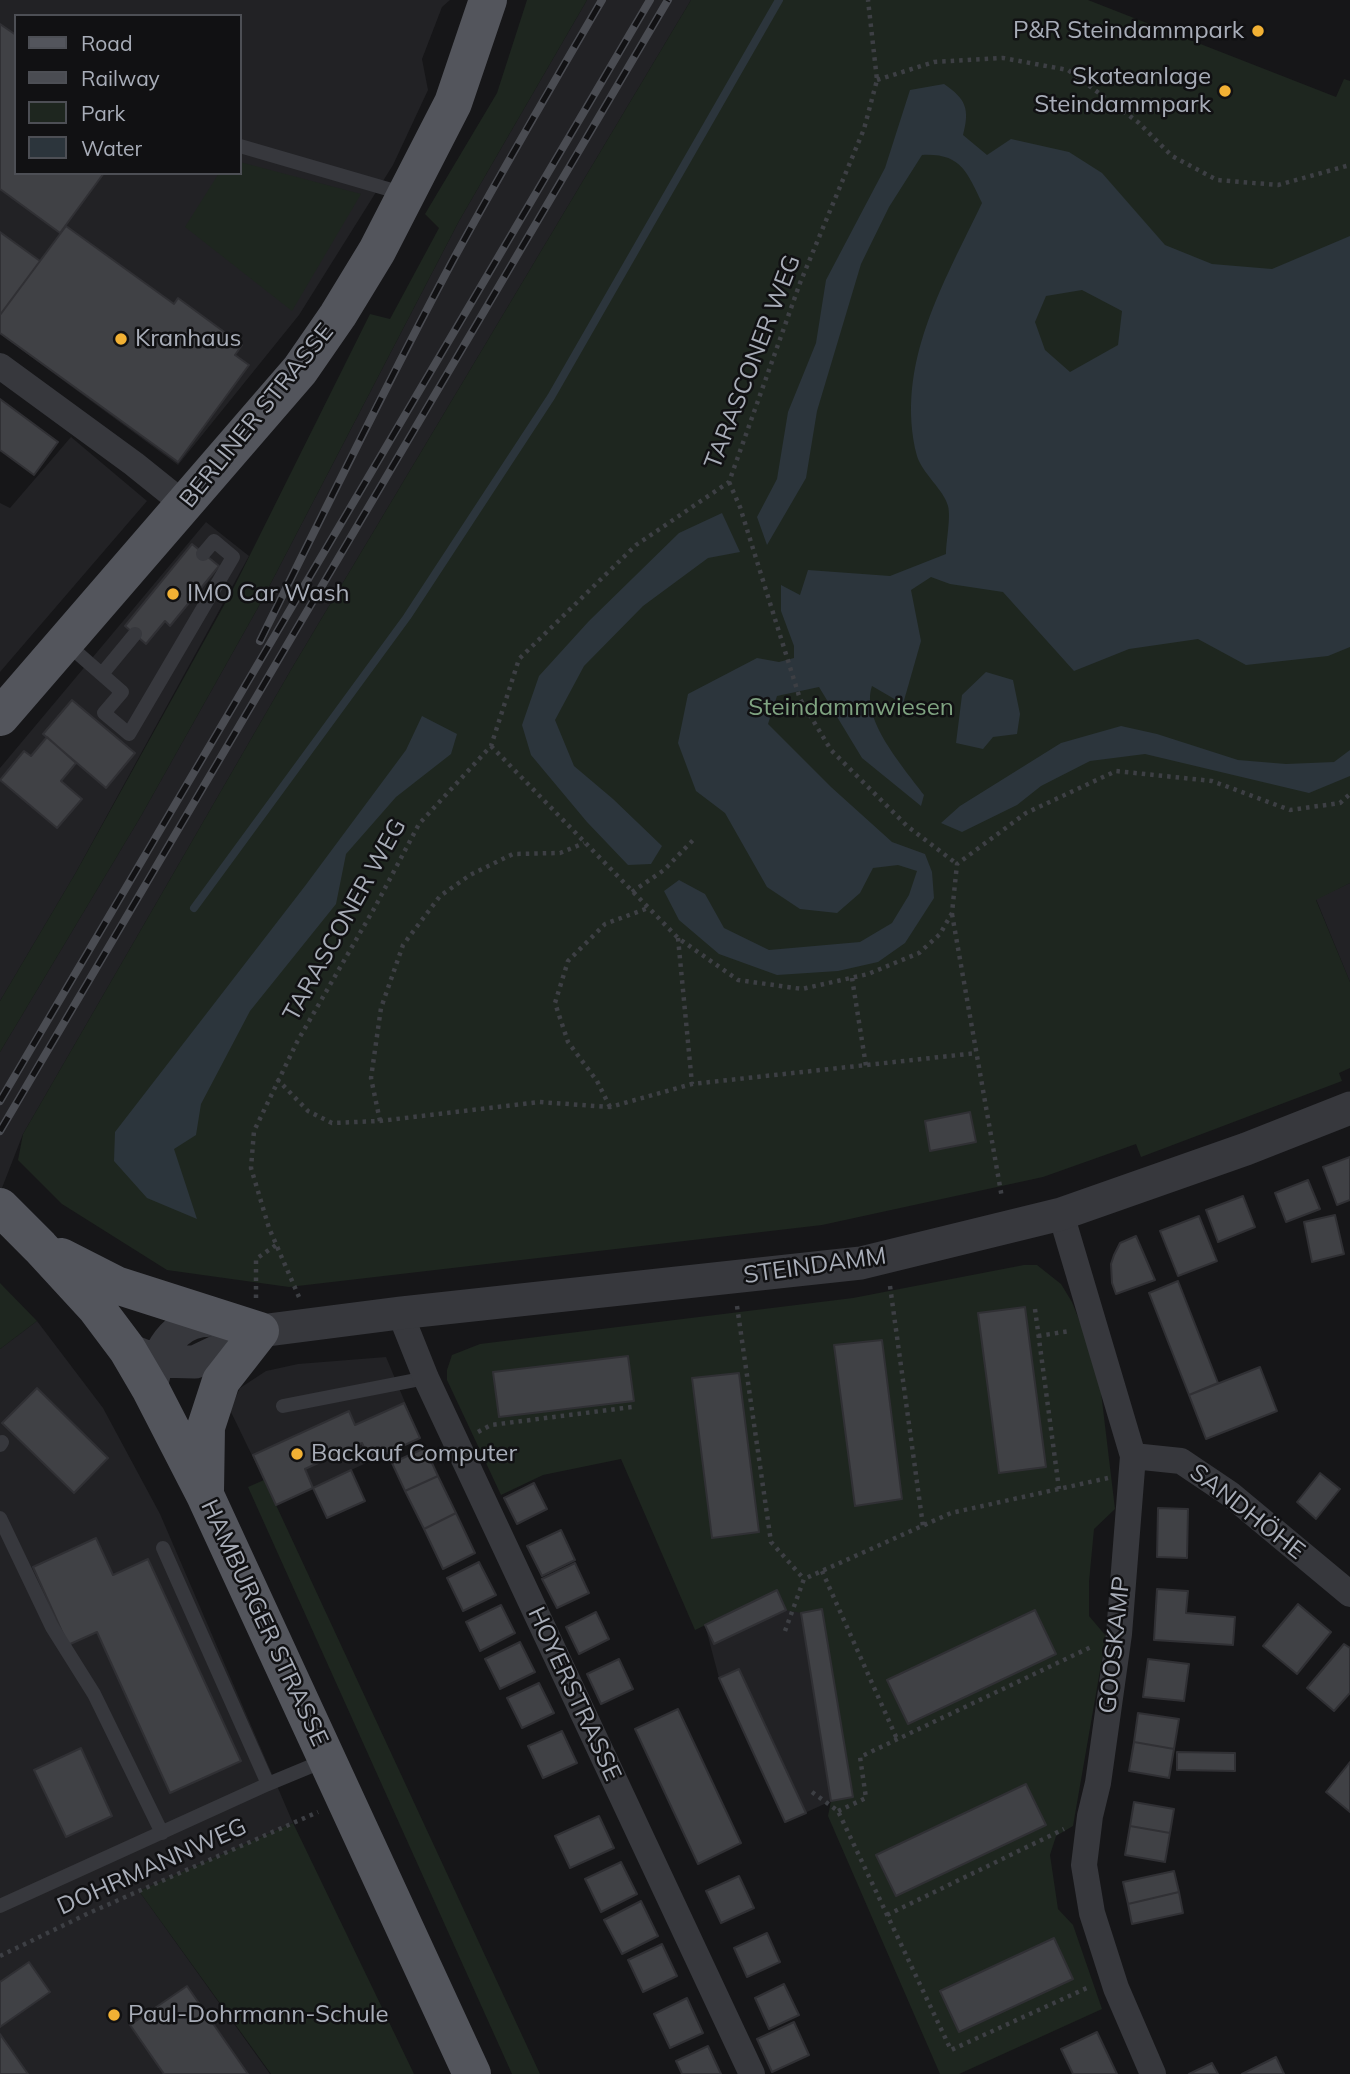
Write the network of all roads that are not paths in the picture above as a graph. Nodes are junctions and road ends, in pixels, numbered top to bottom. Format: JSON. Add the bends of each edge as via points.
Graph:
{"nodes":[{"id":1,"x":488,"y":0,"type":"edge"},
{"id":2,"x":242,"y":147,"type":"edge"},
{"id":3,"x":407,"y":194,"type":"junction"},
{"id":4,"x":0,"y":366,"type":"edge"},
{"id":5,"x":185,"y":505,"type":"junction"},
{"id":6,"x":203,"y":554,"type":"dead end"},
{"id":7,"x":135,"y":634,"type":"dead end"},
{"id":8,"x":65,"y":642,"type":"junction"},
{"id":9,"x":102,"y":674,"type":"junction"},
{"id":10,"x":0,"y":717,"type":"edge"},
{"id":11,"x":1350,"y":1108,"type":"edge"},
{"id":12,"x":0,"y":1207,"type":"edge"},
{"id":13,"x":1061,"y":1214,"type":"junction"},
{"id":14,"x":40,"y":1247,"type":"junction"},
{"id":15,"x":257,"y":1313,"type":"junction"},
{"id":16,"x":400,"y":1313,"type":"junction"},
{"id":17,"x":145,"y":1366,"type":"junction"},
{"id":18,"x":426,"y":1378,"type":"junction"},
{"id":19,"x":283,"y":1406,"type":"dead end"},
{"id":20,"x":1133,"y":1464,"type":"junction"},
{"id":21,"x":205,"y":1495,"type":"junction"},
{"id":22,"x":0,"y":1518,"type":"edge"},
{"id":23,"x":163,"y":1548,"type":"dead end"},
{"id":24,"x":1350,"y":1594,"type":"edge"},
{"id":25,"x":328,"y":1760,"type":"junction"},
{"id":26,"x":268,"y":1784,"type":"junction"},
{"id":27,"x":162,"y":1833,"type":"junction"},
{"id":28,"x":0,"y":1906,"type":"edge"},
{"id":29,"x":472,"y":2074,"type":"edge"},
{"id":30,"x":752,"y":2074,"type":"edge"},
{"id":31,"x":1153,"y":2074,"type":"edge"}],
"edges":[{"from":1,"to":3,"type":"main road","name":"BERLINER STRASSE","via":[[453,103]]},
{"from":2,"to":3,"type":"lane"},
{"from":3,"to":5,"type":"main road","name":"BERLINER STRASSE","via":[[377,251],[300,370]]},
{"from":4,"to":5,"type":"street"},
{"from":5,"to":8,"type":"main road","name":"BERLINER STRASSE"},
{"from":6,"to":9,"type":"lane","via":[[214,541],[233,557],[129,734],[104,713],[122,692]]},
{"from":7,"to":9,"type":"lane"},
{"from":8,"to":9,"type":"lane"},
{"from":8,"to":10,"type":"main road","name":"BERLINER STRASSE"},
{"from":11,"to":13,"type":"street","name":"STEINDAMM"},
{"from":12,"to":14,"type":"main road","name":"HAMBURGER STRASSE"},
{"from":13,"to":16,"type":"street","name":"STEINDAMM","via":[[861,1263]]},
{"from":13,"to":20,"type":"street","name":"GOOSKAMP"},
{"from":14,"to":15,"type":"main road","via":[[116,1285]]},
{"from":14,"to":17,"type":"main road","name":"HAMBURGER STRASSE"},
{"from":15,"to":16,"type":"street","name":"STEINDAMM"},
{"from":15,"to":17,"type":"street","name":"STEINDAMM","via":[[184,1326]]},
{"from":15,"to":21,"type":"main road","via":[[221,1381],[206,1427]]},
{"from":16,"to":18,"type":"street","name":"HOYERSTRASSE"},
{"from":17,"to":21,"type":"main road","name":"HAMBURGER STRASSE"},
{"from":18,"to":19,"type":"lane"},
{"from":18,"to":30,"type":"street","name":"HOYERSTRASSE"},
{"from":20,"to":24,"type":"street","name":"SANDHÖHE","via":[[1181,1461],[1230,1494]]},
{"from":20,"to":31,"type":"street","name":"GOOSKAMP","via":[[1119,1634],[1084,1864],[1112,1976]]},
{"from":21,"to":25,"type":"main road","name":"HAMBURGER STRASSE"},
{"from":22,"to":27,"type":"lane","via":[[52,1627],[94,1693]]},
{"from":23,"to":26,"type":"lane"},
{"from":25,"to":26,"type":"lane"},
{"from":25,"to":29,"type":"main road","name":"HAMBURGER STRASSE"},
{"from":26,"to":27,"type":"lane"},
{"from":27,"to":28,"type":"lane"}]}
